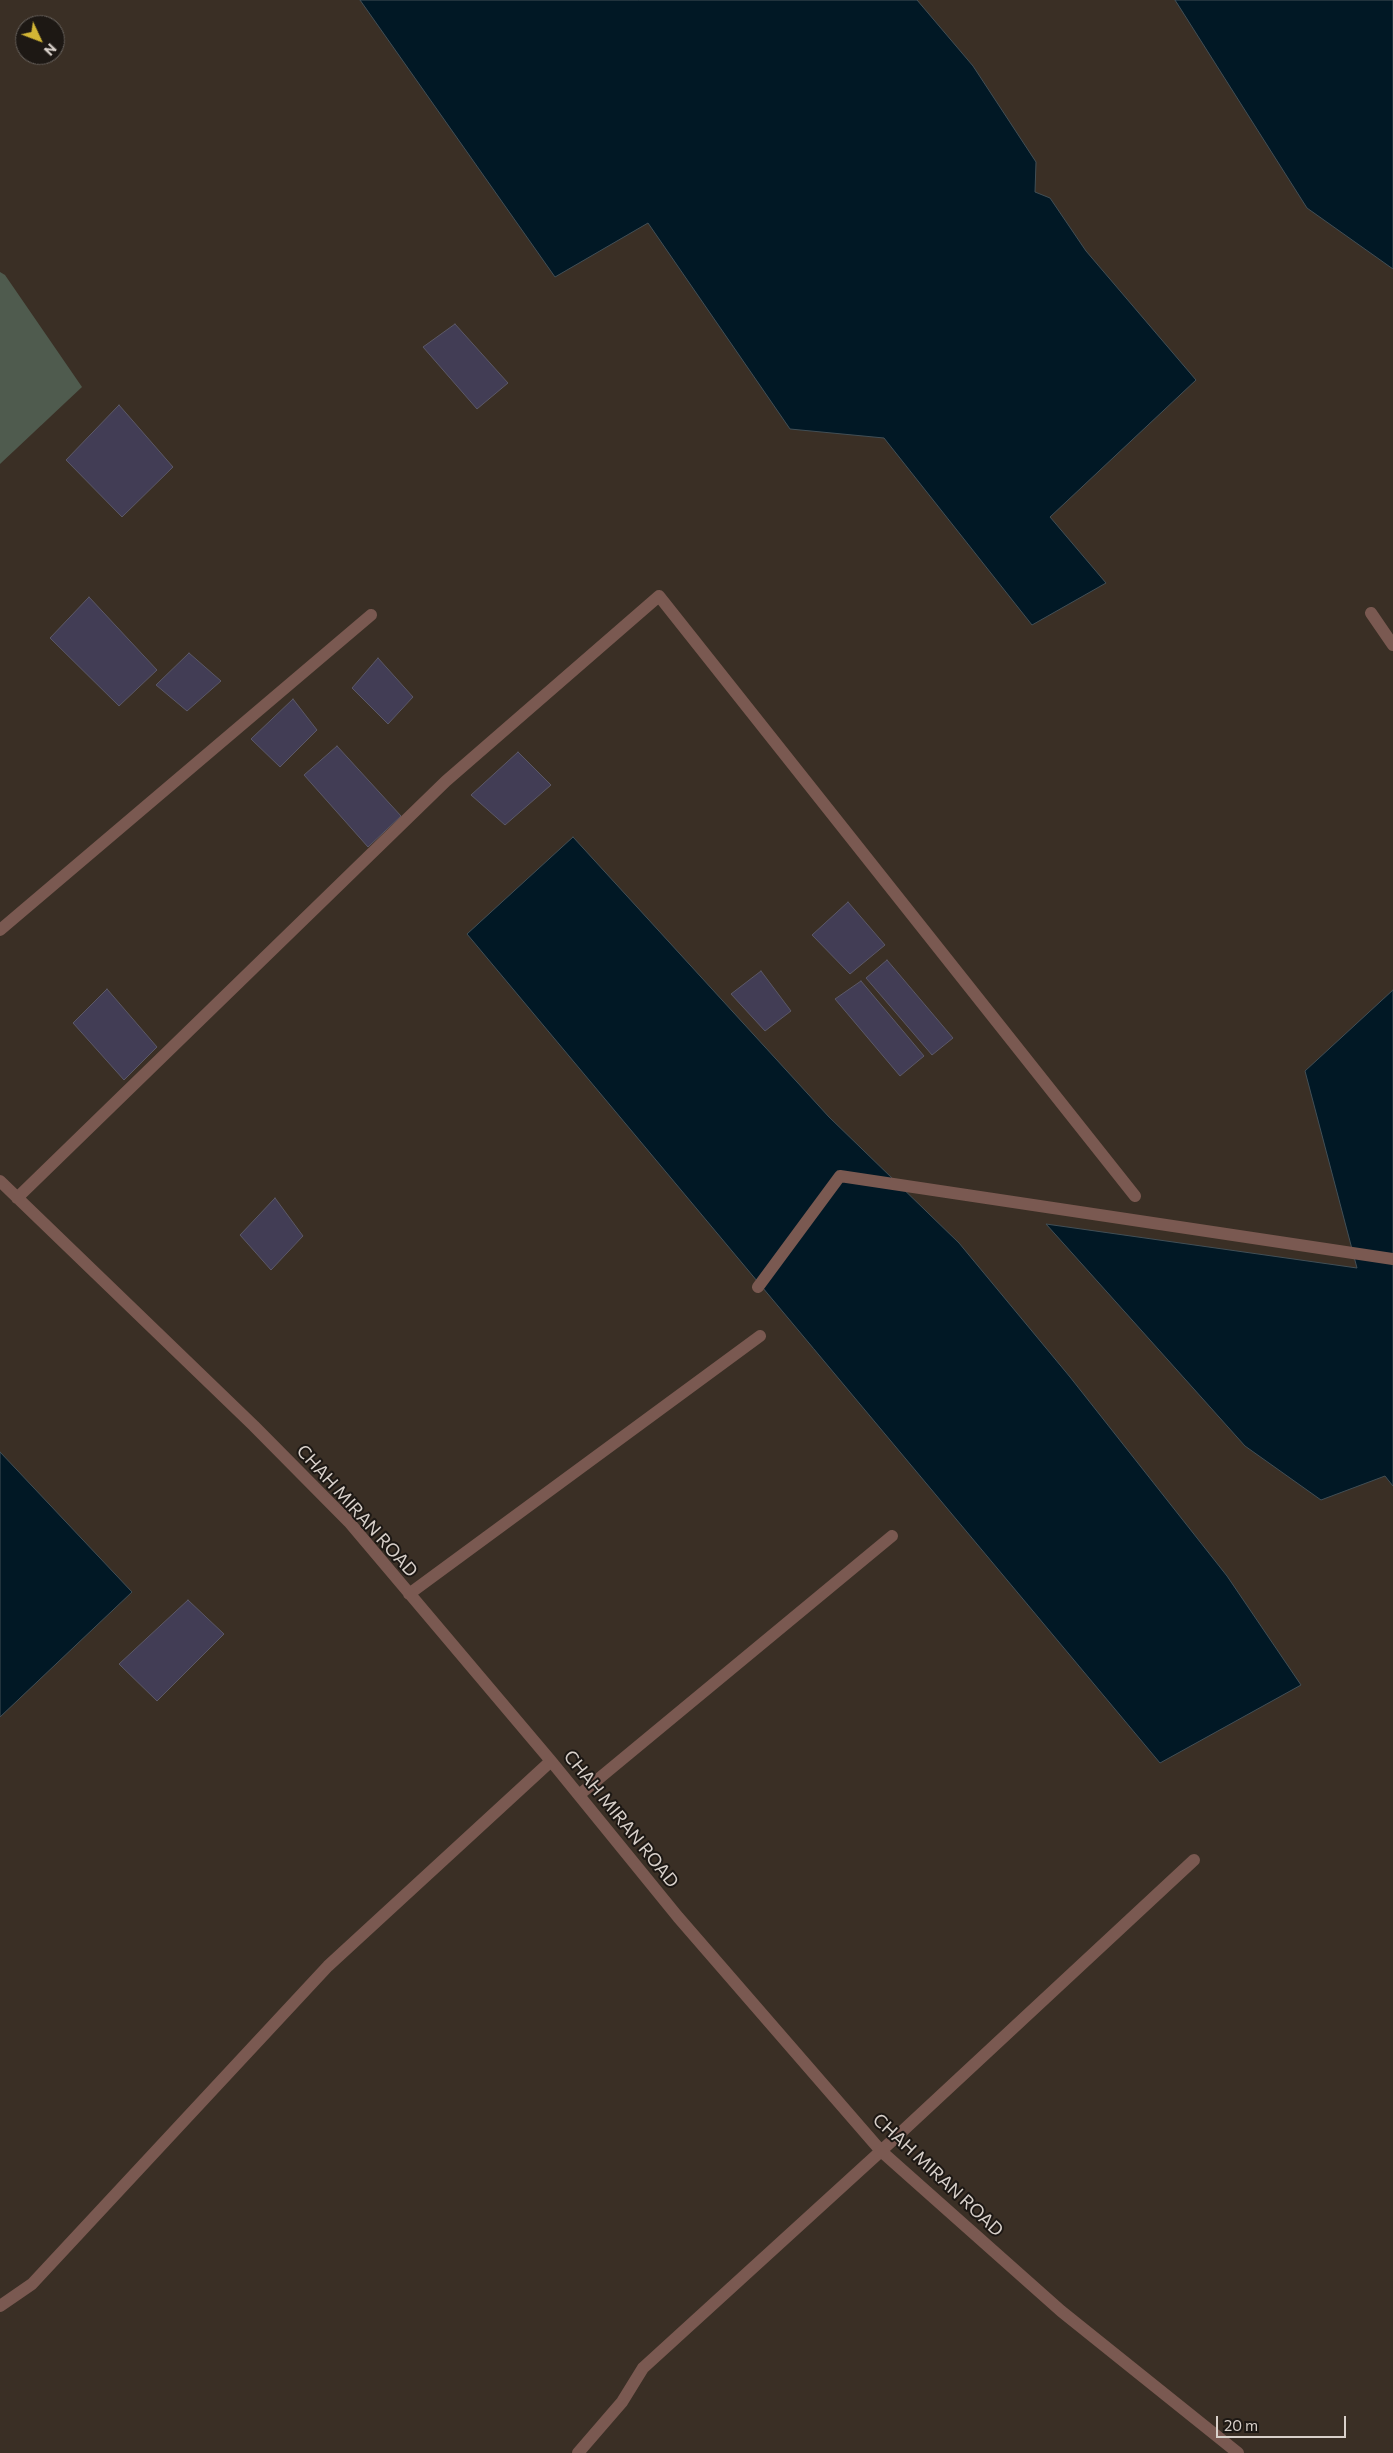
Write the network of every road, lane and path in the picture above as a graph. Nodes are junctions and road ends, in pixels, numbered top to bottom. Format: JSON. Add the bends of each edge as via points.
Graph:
{"nodes":[{"id":1,"x":1371,"y":613,"type":"dead end"},
{"id":2,"x":371,"y":615,"type":"dead end"},
{"id":3,"x":1393,"y":645,"type":"edge"},
{"id":4,"x":0,"y":930,"type":"edge"},
{"id":5,"x":0,"y":1181,"type":"edge"},
{"id":6,"x":1135,"y":1196,"type":"dead end"},
{"id":7,"x":17,"y":1198,"type":"junction"},
{"id":8,"x":1393,"y":1259,"type":"edge"},
{"id":9,"x":758,"y":1287,"type":"dead end"},
{"id":10,"x":760,"y":1336,"type":"dead end"},
{"id":11,"x":892,"y":1536,"type":"dead end"},
{"id":12,"x":409,"y":1594,"type":"junction"},
{"id":13,"x":551,"y":1761,"type":"junction"},
{"id":14,"x":579,"y":1795,"type":"junction"},
{"id":15,"x":1194,"y":1860,"type":"dead end"},
{"id":16,"x":881,"y":2151,"type":"junction"},
{"id":17,"x":0,"y":2306,"type":"edge"},
{"id":18,"x":1226,"y":2444,"type":"junction"},
{"id":19,"x":578,"y":2453,"type":"edge"},
{"id":20,"x":1216,"y":2453,"type":"edge"},
{"id":21,"x":1238,"y":2453,"type":"edge"}],
"edges":[{"from":1,"to":3,"type":"street"},
{"from":2,"to":4,"type":"street"},
{"from":5,"to":7,"type":"street","name":"CHAH MIRAN ROAD"},
{"from":6,"to":7,"type":"street","via":[[659,596],[446,781]]},
{"from":7,"to":12,"type":"street","name":"CHAH MIRAN ROAD","via":[[261,1433],[349,1522]]},
{"from":8,"to":9,"type":"street","via":[[840,1176]]},
{"from":10,"to":12,"type":"street"},
{"from":11,"to":14,"type":"street"},
{"from":12,"to":13,"type":"street","name":"CHAH MIRAN ROAD"},
{"from":13,"to":14,"type":"street","name":"CHAH MIRAN ROAD"},
{"from":13,"to":17,"type":"street","via":[[328,1966],[32,2284]]},
{"from":14,"to":16,"type":"street","name":"CHAH MIRAN ROAD","via":[[678,1917]]},
{"from":15,"to":16,"type":"street"},
{"from":16,"to":18,"type":"street","name":"CHAH MIRAN ROAD","via":[[1061,2312]]},
{"from":16,"to":19,"type":"street","via":[[642,2368],[622,2402]]},
{"from":18,"to":20,"type":"street"},
{"from":18,"to":21,"type":"street","name":"CHAH MIRAN ROAD"}]}
